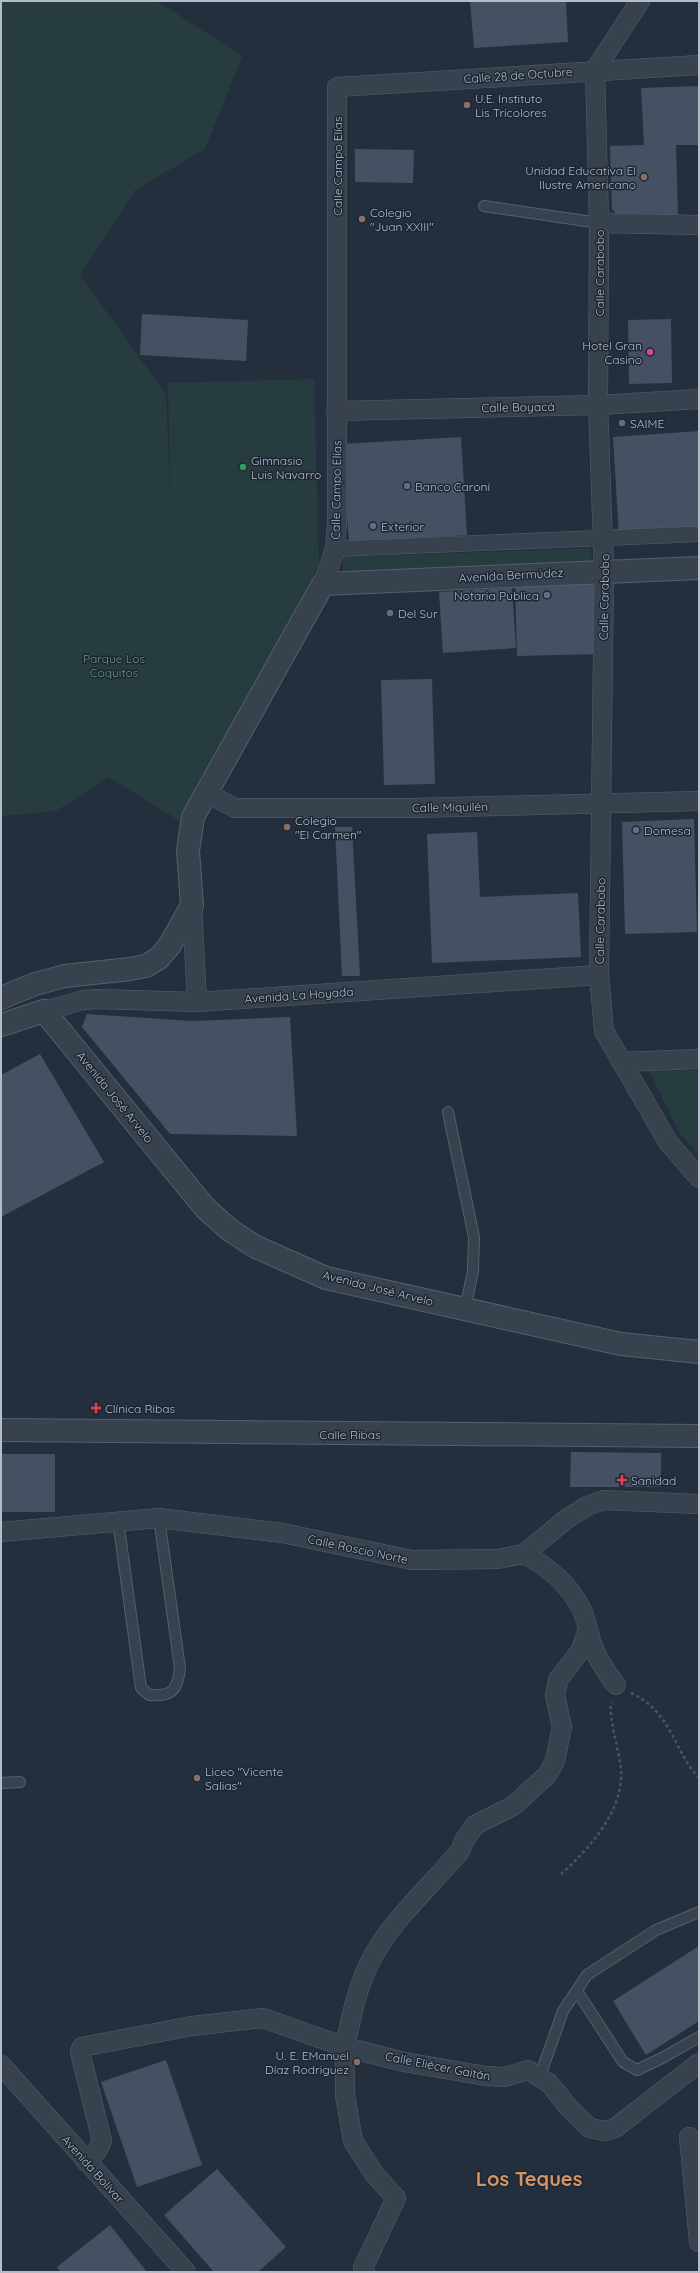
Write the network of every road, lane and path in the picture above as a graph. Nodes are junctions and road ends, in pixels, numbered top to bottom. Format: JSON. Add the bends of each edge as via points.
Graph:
{"nodes":[{"id":1,"x":636,"y":3,"type":"edge"},
{"id":2,"x":699,"y":65,"type":"edge"},
{"id":3,"x":595,"y":70,"type":"junction"},
{"id":4,"x":337,"y":86,"type":"joint"},
{"id":5,"x":484,"y":206,"type":"dead end"},
{"id":6,"x":599,"y":223,"type":"junction"},
{"id":7,"x":699,"y":225,"type":"edge"},
{"id":8,"x":699,"y":399,"type":"edge"},
{"id":9,"x":598,"y":405,"type":"junction"},
{"id":10,"x":336,"y":411,"type":"junction"},
{"id":11,"x":699,"y":534,"type":"edge"},
{"id":12,"x":604,"y":537,"type":"junction"},
{"id":13,"x":335,"y":549,"type":"junction"},
{"id":14,"x":699,"y":568,"type":"edge"},
{"id":15,"x":604,"y":571,"type":"junction"},
{"id":16,"x":323,"y":584,"type":"junction"},
{"id":17,"x":205,"y":792,"type":"junction"},
{"id":18,"x":699,"y":801,"type":"edge"},
{"id":19,"x":601,"y":803,"type":"junction"},
{"id":20,"x":192,"y":905,"type":"junction"},
{"id":21,"x":599,"y":975,"type":"junction"},
{"id":22,"x":1,"y":998,"type":"edge"},
{"id":23,"x":197,"y":1002,"type":"junction"},
{"id":24,"x":44,"y":1011,"type":"junction"},
{"id":25,"x":1,"y":1025,"type":"edge"},
{"id":26,"x":699,"y":1059,"type":"edge"},
{"id":27,"x":621,"y":1062,"type":"junction"},
{"id":28,"x":448,"y":1112,"type":"dead end"},
{"id":29,"x":699,"y":1178,"type":"edge"},
{"id":30,"x":465,"y":1309,"type":"junction"},
{"id":31,"x":699,"y":1352,"type":"edge"},
{"id":32,"x":1,"y":1430,"type":"edge"},
{"id":33,"x":699,"y":1436,"type":"edge"},
{"id":34,"x":699,"y":1504,"type":"edge"},
{"id":35,"x":159,"y":1518,"type":"junction"},
{"id":36,"x":118,"y":1520,"type":"junction"},
{"id":37,"x":1,"y":1532,"type":"edge"},
{"id":38,"x":524,"y":1554,"type":"junction"},
{"id":39,"x":588,"y":1629,"type":"junction"},
{"id":40,"x":614,"y":1682,"type":"junction"},
{"id":41,"x":699,"y":1778,"type":"edge"},
{"id":42,"x":20,"y":1782,"type":"dead end"},
{"id":43,"x":1,"y":1783,"type":"edge"},
{"id":44,"x":561,"y":1874,"type":"dead end"},
{"id":45,"x":699,"y":1912,"type":"edge"},
{"id":46,"x":577,"y":1991,"type":"junction"},
{"id":47,"x":699,"y":2036,"type":"edge"},
{"id":48,"x":345,"y":2047,"type":"junction"},
{"id":49,"x":699,"y":2064,"type":"edge"},
{"id":50,"x":1,"y":2065,"type":"edge"},
{"id":51,"x":540,"y":2076,"type":"junction"},
{"id":52,"x":689,"y":2137,"type":"dead end"},
{"id":53,"x":86,"y":2162,"type":"junction"},
{"id":54,"x":699,"y":2242,"type":"edge"},
{"id":55,"x":186,"y":2272,"type":"edge"},
{"id":56,"x":365,"y":2272,"type":"edge"}],
"edges":[{"from":1,"to":3,"type":"street"},
{"from":2,"to":3,"type":"street","name":"Calle 28 de Octubre"},
{"from":3,"to":4,"type":"street","name":"Calle 28 de Octubre"},
{"from":3,"to":6,"type":"street","name":"Calle Carabobo"},
{"from":4,"to":10,"type":"street","name":"Calle Campo Elías"},
{"from":5,"to":6,"type":"lane"},
{"from":6,"to":7,"type":"street"},
{"from":6,"to":9,"type":"street","name":"Calle Carabobo"},
{"from":8,"to":9,"type":"street","name":"Calle Boyacá"},
{"from":9,"to":10,"type":"street","name":"Calle Boyacá"},
{"from":9,"to":12,"type":"street","name":"Calle Carabobo"},
{"from":10,"to":13,"type":"street","name":"Calle Campo Elías"},
{"from":11,"to":12,"type":"street"},
{"from":12,"to":13,"type":"street"},
{"from":12,"to":15,"type":"street","name":"Calle Carabobo"},
{"from":13,"to":16,"type":"street","name":"Calle Campo Elías"},
{"from":14,"to":15,"type":"street","name":"Avenida Bermúdez"},
{"from":15,"to":16,"type":"street","name":"Avenida Bermúdez"},
{"from":15,"to":19,"type":"street","name":"Calle Carabobo"},
{"from":16,"to":17,"type":"street","name":"Calle Campo Elías"},
{"from":17,"to":19,"type":"street","name":"Calle Miquilén","via":[[235,808],[413,808]]},
{"from":17,"to":20,"type":"street","name":"Calle Campo Elías","via":[[193,817],[188,845]]},
{"from":18,"to":19,"type":"street","name":"Calle Miquilén"},
{"from":19,"to":21,"type":"street","name":"Calle Carabobo"},
{"from":20,"to":22,"type":"street","via":[[170,945],[159,958],[146,966],[65,976],[35,984]]},
{"from":20,"to":23,"type":"street"},
{"from":21,"to":23,"type":"street","name":"Avenida La Hoyada"},
{"from":21,"to":27,"type":"street","name":"Calle Carabobo","via":[[604,1031]]},
{"from":23,"to":24,"type":"street","name":"Avenida La Hoyada","via":[[98,999],[83,1000]]},
{"from":24,"to":25,"type":"street","name":"Avenida La Hoyada"},
{"from":24,"to":30,"type":"street","name":"Avenida José Arvelo","via":[[206,1209],[230,1231],[256,1247],[326,1278]]},
{"from":26,"to":27,"type":"street"},
{"from":27,"to":29,"type":"street","name":"Calle Carabobo","via":[[668,1142]]},
{"from":28,"to":30,"type":"lane","via":[[474,1237],[473,1271]]},
{"from":30,"to":31,"type":"street","name":"Avenida José Arvelo","via":[[621,1344]]},
{"from":32,"to":33,"type":"street","name":"Calle Ribas"},
{"from":34,"to":38,"type":"street","name":"Calle Roscio Norte","via":[[603,1500],[587,1506],[565,1520]]},
{"from":35,"to":36,"type":"street","name":"Calle Roscio Norte"},
{"from":35,"to":36,"type":"lane","via":[[180,1668],[178,1683],[173,1692],[159,1696],[149,1696],[141,1688]]},
{"from":35,"to":38,"type":"street","name":"Calle Roscio Norte","via":[[282,1533],[412,1560],[497,1559]]},
{"from":36,"to":37,"type":"street","name":"Calle Roscio Norte"},
{"from":38,"to":39,"type":"street","via":[[544,1564],[561,1579],[580,1608]]},
{"from":39,"to":40,"type":"street","via":[[591,1642],[608,1676]]},
{"from":39,"to":48,"type":"street","via":[[581,1650],[558,1680],[556,1695],[562,1726],[557,1756],[551,1768],[513,1806],[476,1825],[460,1851],[409,1906],[379,1946],[352,2008]]},
{"from":40,"to":41,"type":"path","via":[[644,1699],[651,1706],[672,1733],[692,1771]]},
{"from":40,"to":44,"type":"path","via":[[611,1705],[621,1769],[615,1808],[586,1851]]},
{"from":42,"to":43,"type":"lane"},
{"from":45,"to":46,"type":"lane","via":[[656,1930],[615,1955],[587,1975]]},
{"from":46,"to":47,"type":"lane","via":[[623,2062],[637,2070]]},
{"from":46,"to":51,"type":"lane","via":[[563,2011]]},
{"from":48,"to":51,"type":"street","name":"Calle Eliécer Gaitán","via":[[460,2073],[499,2078],[528,2070]]},
{"from":48,"to":53,"type":"street","name":"Calle Eliécer Gaitán","via":[[263,2018],[192,2026],[82,2047],[80,2052],[102,2141],[97,2151]]},
{"from":48,"to":56,"type":"street","via":[[345,2094],[353,2141],[375,2175],[396,2198],[363,2268]]},
{"from":49,"to":51,"type":"street","name":"Calle Eliécer Gaitán","via":[[611,2130],[590,2128],[569,2108],[555,2088]]},
{"from":50,"to":53,"type":"street","name":"Avenida Bolívar"},
{"from":52,"to":54,"type":"street"},
{"from":53,"to":55,"type":"street","name":"Avenida Bolívar"}]}
